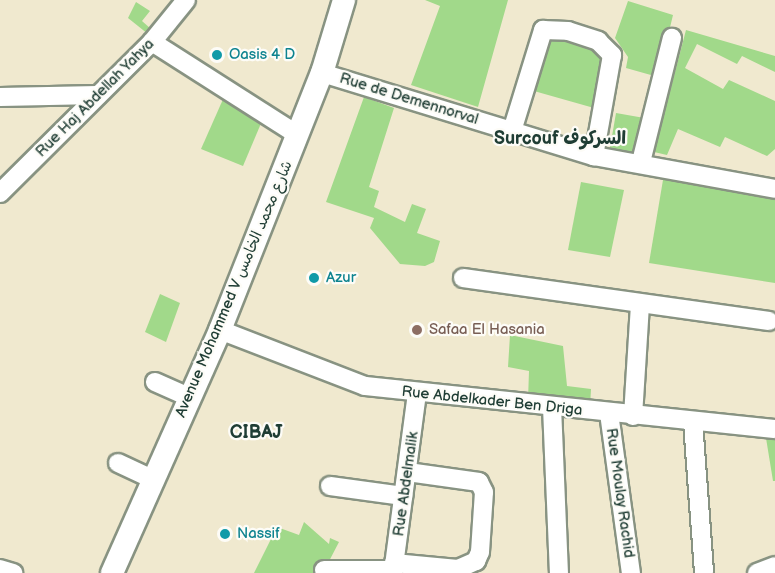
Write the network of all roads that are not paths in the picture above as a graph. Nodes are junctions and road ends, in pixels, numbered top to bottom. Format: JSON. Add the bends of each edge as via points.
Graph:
{"nodes":[{"id":1,"x":186,"y":0,"type":"edge"},
{"id":2,"x":344,"y":0,"type":"edge"},
{"id":3,"x":672,"y":38,"type":"dead end"},
{"id":4,"x":152,"y":42,"type":"junction"},
{"id":5,"x":322,"y":73,"type":"junction"},
{"id":6,"x":98,"y":95,"type":"junction"},
{"id":7,"x":0,"y":97,"type":"edge"},
{"id":8,"x":512,"y":131,"type":"junction"},
{"id":9,"x":298,"y":135,"type":"junction"},
{"id":10,"x":594,"y":156,"type":"junction"},
{"id":11,"x":641,"y":162,"type":"junction"},
{"id":12,"x":775,"y":189,"type":"edge"},
{"id":13,"x":0,"y":193,"type":"edge"},
{"id":14,"x":463,"y":278,"type":"dead end"},
{"id":15,"x":640,"y":305,"type":"junction"},
{"id":16,"x":769,"y":321,"type":"dead end"},
{"id":17,"x":220,"y":330,"type":"junction"},
{"id":18,"x":155,"y":382,"type":"dead end"},
{"id":19,"x":417,"y":394,"type":"junction"},
{"id":20,"x":189,"y":397,"type":"junction"},
{"id":21,"x":552,"y":407,"type":"junction"},
{"id":22,"x":609,"y":413,"type":"junction"},
{"id":23,"x":633,"y":416,"type":"junction"},
{"id":24,"x":693,"y":422,"type":"junction"},
{"id":25,"x":775,"y":429,"type":"edge"},
{"id":26,"x":118,"y":463,"type":"dead end"},
{"id":27,"x":408,"y":472,"type":"junction"},
{"id":28,"x":152,"y":479,"type":"junction"},
{"id":29,"x":330,"y":486,"type":"dead end"},
{"id":30,"x":403,"y":496,"type":"junction"},
{"id":31,"x":775,"y":566,"type":"edge"},
{"id":32,"x":0,"y":569,"type":"edge"},
{"id":33,"x":393,"y":569,"type":"edge"},
{"id":34,"x":324,"y":570,"type":"dead end"},
{"id":35,"x":13,"y":573,"type":"edge"},
{"id":36,"x":112,"y":573,"type":"edge"},
{"id":37,"x":559,"y":573,"type":"edge"},
{"id":38,"x":631,"y":573,"type":"edge"},
{"id":39,"x":704,"y":573,"type":"edge"},
{"id":40,"x":757,"y":573,"type":"edge"}],
"edges":[{"from":1,"to":4,"type":"street","name":"Rue Haj Abdellah Yahya"},
{"from":2,"to":5,"type":"street","name":"Avenue Mohammed V شارع محمد الخامس"},
{"from":3,"to":11,"type":"street"},
{"from":4,"to":6,"type":"street","name":"Rue Haj Abdellah Yahya"},
{"from":4,"to":9,"type":"street"},
{"from":5,"to":8,"type":"street","name":"Rue de Demennorval"},
{"from":5,"to":9,"type":"street","name":"Avenue Mohammed V شارع محمد الخامس"},
{"from":6,"to":7,"type":"street"},
{"from":6,"to":13,"type":"street","name":"Rue Haj Abdellah Yahya"},
{"from":8,"to":10,"type":"street","name":"Rue de Demennorval"},
{"from":8,"to":10,"type":"street","via":[[543,30],[568,31],[598,41],[612,55]]},
{"from":9,"to":17,"type":"street","name":"Avenue Mohammed V شارع محمد الخامس"},
{"from":10,"to":11,"type":"street","name":"Rue de Demennorval"},
{"from":11,"to":12,"type":"street","name":"Rue de Demennorval"},
{"from":14,"to":15,"type":"street"},
{"from":15,"to":16,"type":"street"},
{"from":15,"to":23,"type":"street"},
{"from":17,"to":19,"type":"street","name":"Rue Abdelkader Ben Driga","via":[[344,380]]},
{"from":17,"to":20,"type":"street","name":"Avenue Mohammed V شارع محمد الخامس"},
{"from":18,"to":20,"type":"street"},
{"from":19,"to":21,"type":"street","name":"Rue Abdelkader Ben Driga"},
{"from":19,"to":27,"type":"street","name":"Rue Abdelmalik"},
{"from":20,"to":28,"type":"street","name":"Avenue Mohammed V شارع محمد الخامس"},
{"from":21,"to":22,"type":"street","name":"Rue Abdelkader Ben Driga"},
{"from":21,"to":37,"type":"street"},
{"from":22,"to":23,"type":"street","name":"Rue Abdelkader Ben Driga"},
{"from":22,"to":38,"type":"street","name":"Rue Moulay Rachid"},
{"from":23,"to":24,"type":"street","name":"Rue Abdelkader Ben Driga"},
{"from":24,"to":25,"type":"street","name":"Rue Abdelkader Ben Driga"},
{"from":24,"to":39,"type":"street"},
{"from":26,"to":28,"type":"street"},
{"from":27,"to":30,"type":"street","name":"Rue Abdelmalik"},
{"from":27,"to":33,"type":"street","via":[[479,482],[484,492],[480,552],[476,561],[458,569]]},
{"from":28,"to":36,"type":"street","name":"Avenue Mohammed V شارع محمد الخامس"},
{"from":29,"to":30,"type":"street"},
{"from":30,"to":33,"type":"street","name":"Rue Abdelmalik"},
{"from":31,"to":40,"type":"street"},
{"from":32,"to":35,"type":"street"},
{"from":33,"to":34,"type":"street"}]}
